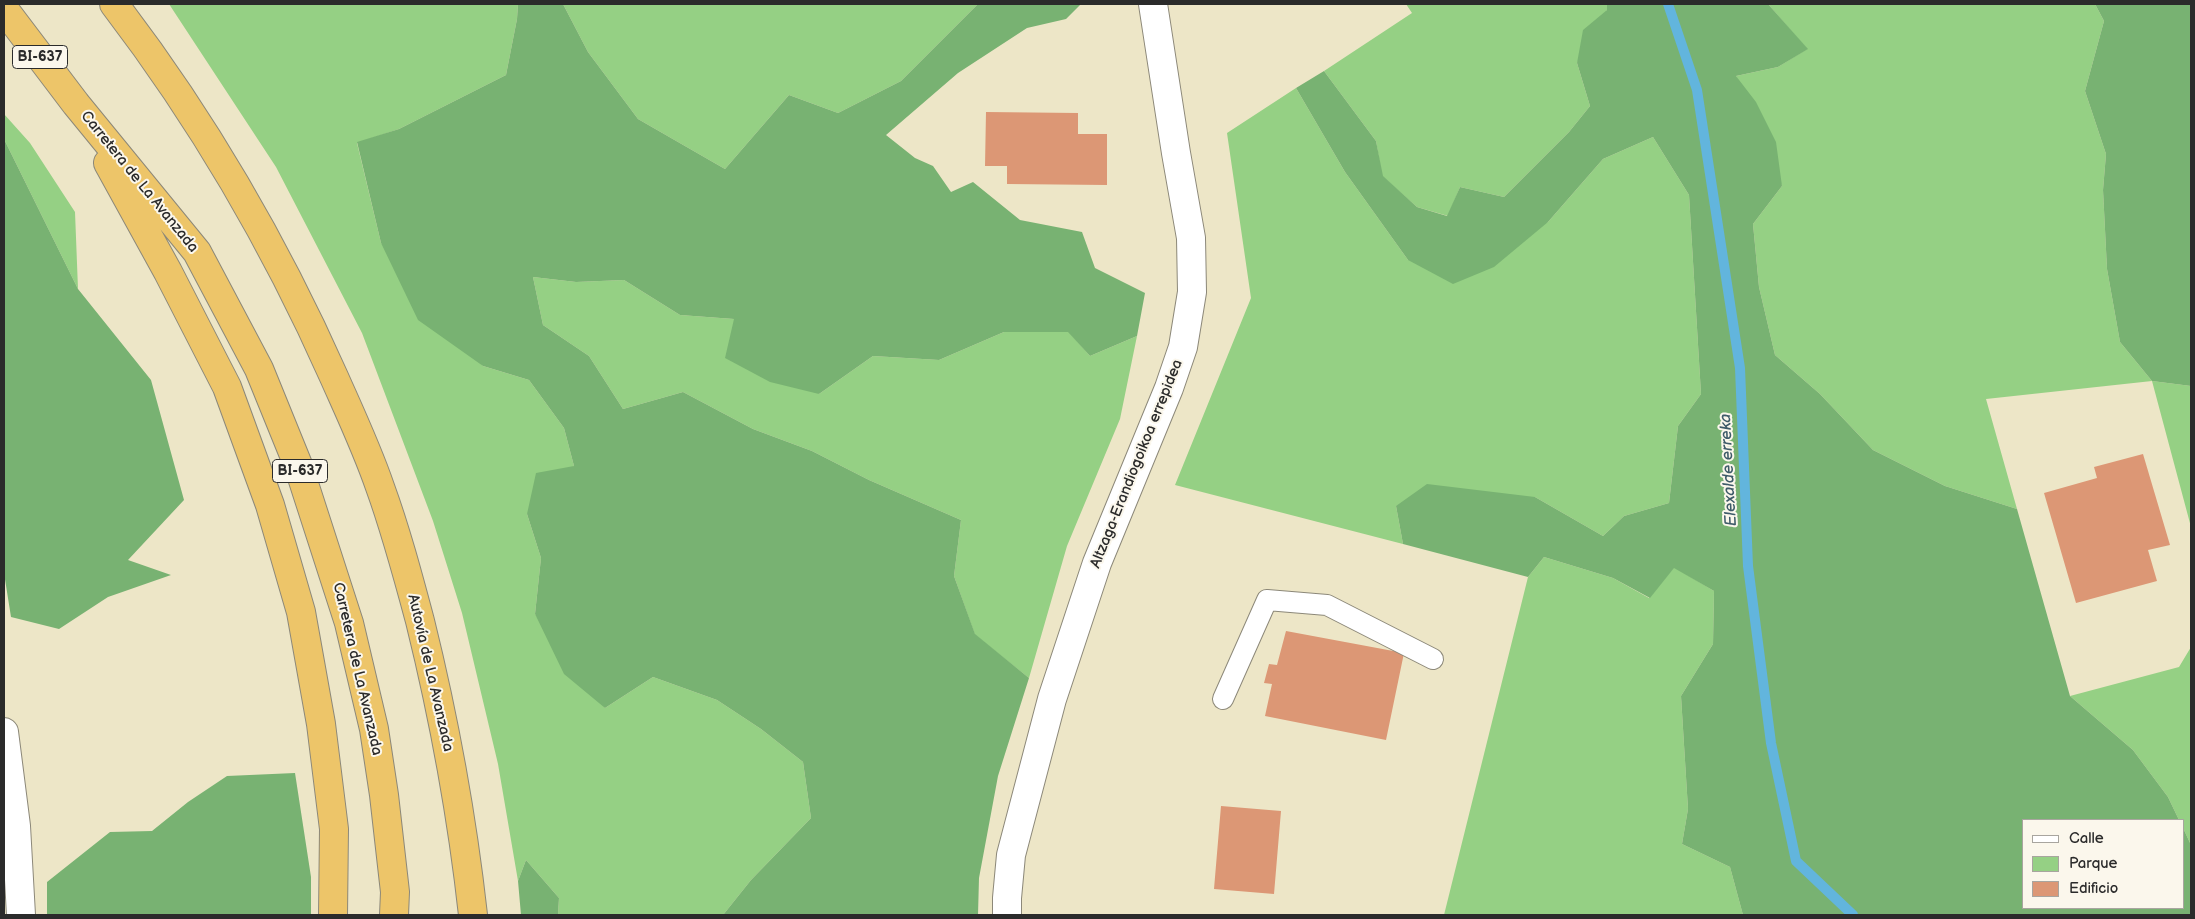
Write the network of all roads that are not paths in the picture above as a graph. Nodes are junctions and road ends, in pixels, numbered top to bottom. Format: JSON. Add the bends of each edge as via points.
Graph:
{"nodes":[{"id":1,"x":114,"y":4,"type":"edge"},
{"id":2,"x":1154,"y":4,"type":"edge"},
{"id":3,"x":4,"y":9,"type":"edge"},
{"id":4,"x":76,"y":104,"type":"junction"},
{"id":5,"x":1433,"y":659,"type":"dead end"},
{"id":6,"x":1223,"y":699,"type":"dead end"},
{"id":7,"x":4,"y":732,"type":"edge"},
{"id":8,"x":21,"y":915,"type":"edge"},
{"id":9,"x":333,"y":915,"type":"edge"},
{"id":10,"x":394,"y":915,"type":"edge"},
{"id":11,"x":474,"y":915,"type":"edge"},
{"id":12,"x":1007,"y":915,"type":"edge"}],
"edges":[{"from":1,"to":11,"type":"highway","name":"Autovía de La Avanzada","via":[[188,107],[249,206],[306,315],[381,488],[438,693]]},
{"from":2,"to":12,"type":"street","name":"Altzaga-Erandiogoikoa errepidea","via":[[1191,238],[1192,292],[1183,348],[1097,563],[1052,699],[1011,855]]},
{"from":3,"to":4,"type":"highway","name":"Carretera de La Avanzada","number":"BI-637"},
{"from":4,"to":9,"type":"highway","via":[[227,387],[270,505],[301,612],[321,724],[334,829]]},
{"from":4,"to":10,"type":"highway","name":"Carretera de La Avanzada","number":"BI-637","via":[[197,252],[259,369],[298,465],[349,623],[374,729],[392,857]]},
{"from":5,"to":6,"type":"lane","via":[[1326,605],[1267,600]]},
{"from":7,"to":8,"type":"street","via":[[16,826]]}]}
